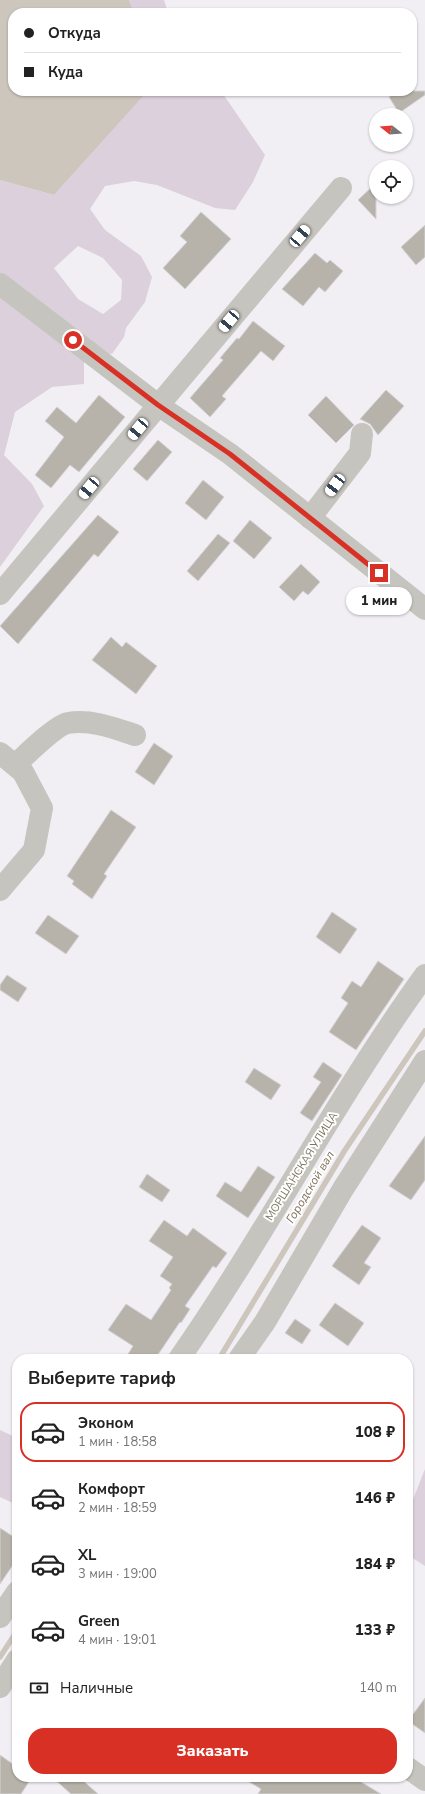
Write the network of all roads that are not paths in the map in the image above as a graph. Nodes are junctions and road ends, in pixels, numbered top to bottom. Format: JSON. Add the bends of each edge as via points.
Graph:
{"nodes":[{"id":1,"x":340,"y":188,"type":"dead end"},
{"id":2,"x":0,"y":284,"type":"edge"},
{"id":3,"x":158,"y":405,"type":"junction"},
{"id":4,"x":362,"y":434,"type":"dead end"},
{"id":5,"x":310,"y":518,"type":"junction"},
{"id":6,"x":0,"y":594,"type":"edge"},
{"id":7,"x":425,"y":609,"type":"edge"},
{"id":8,"x":135,"y":735,"type":"dead end"},
{"id":9,"x":7,"y":759,"type":"edge"},
{"id":10,"x":0,"y":890,"type":"edge"},
{"id":11,"x":425,"y":975,"type":"edge"},
{"id":12,"x":425,"y":1061,"type":"edge"},
{"id":13,"x":183,"y":1354,"type":"edge"},
{"id":14,"x":243,"y":1354,"type":"edge"},
{"id":15,"x":12,"y":1599,"type":"edge"},
{"id":16,"x":0,"y":1617,"type":"edge"},
{"id":17,"x":12,"y":1668,"type":"edge"},
{"id":18,"x":0,"y":1687,"type":"edge"},
{"id":19,"x":413,"y":1772,"type":"edge"},
{"id":20,"x":425,"y":1780,"type":"edge"}],
"edges":[{"from":1,"to":3,"type":"street"},
{"from":2,"to":3,"type":"street"},
{"from":3,"to":5,"type":"street","via":[[230,454]]},
{"from":3,"to":6,"type":"street"},
{"from":4,"to":5,"type":"street","via":[[360,453]]},
{"from":5,"to":7,"type":"street"},
{"from":8,"to":9,"type":"street","via":[[94,723],[67,723]]},
{"from":9,"to":10,"type":"street","via":[[23,772],[42,808],[34,850]]},
{"from":11,"to":13,"type":"street","name":"МОРШАНСКАЯ УЛИЦА","via":[[401,1007],[210,1315]]},
{"from":12,"to":14,"type":"street","via":[[343,1189],[265,1322]]},
{"from":15,"to":16,"type":"street"},
{"from":17,"to":18,"type":"street"},
{"from":19,"to":20,"type":"street"}]}
